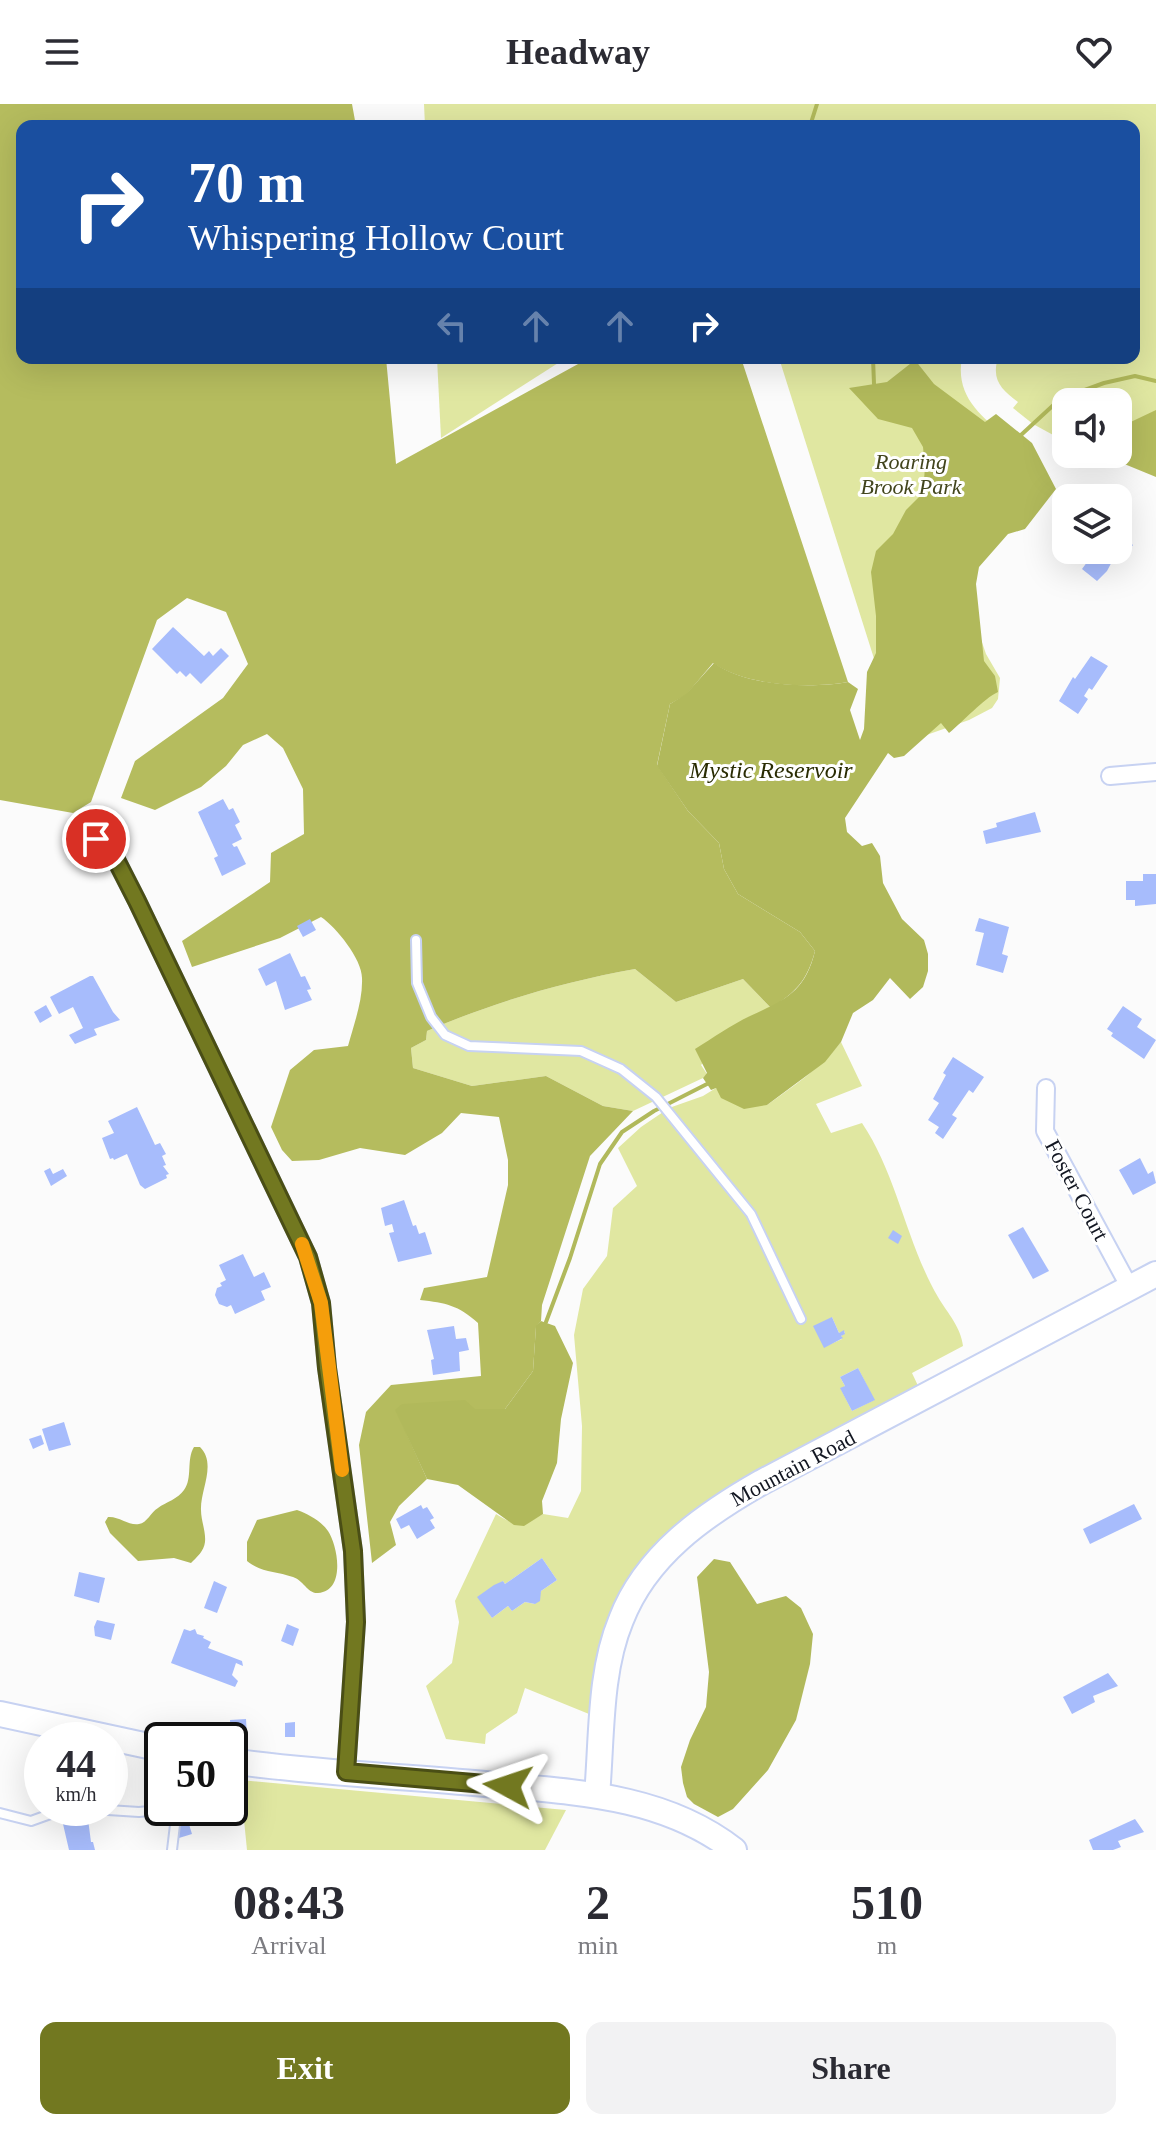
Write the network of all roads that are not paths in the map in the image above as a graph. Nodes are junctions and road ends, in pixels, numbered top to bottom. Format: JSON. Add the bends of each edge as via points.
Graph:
{"nodes":[{"id":1,"x":1156,"y":772,"type":"edge"},
{"id":2,"x":1110,"y":776,"type":"dead end"},
{"id":3,"x":80,"y":828,"type":"dead end"},
{"id":4,"x":416,"y":940,"type":"dead end"},
{"id":5,"x":1046,"y":1088,"type":"dead end"},
{"id":6,"x":1156,"y":1274,"type":"edge"},
{"id":7,"x":1130,"y":1288,"type":"junction"},
{"id":8,"x":801,"y":1319,"type":"dead end"},
{"id":9,"x":0,"y":1714,"type":"edge"},
{"id":10,"x":144,"y":1745,"type":"edge"},
{"id":11,"x":248,"y":1763,"type":"edge"},
{"id":12,"x":346,"y":1772,"type":"junction"},
{"id":13,"x":597,"y":1795,"type":"junction"},
{"id":14,"x":128,"y":1811,"type":"edge"},
{"id":15,"x":0,"y":1813,"type":"edge"},
{"id":16,"x":24,"y":1819,"type":"edge"},
{"id":17,"x":172,"y":1850,"type":"edge"},
{"id":18,"x":734,"y":1850,"type":"edge"}],
"edges":[{"from":1,"to":2,"type":"street"},
{"from":3,"to":12,"type":"street","via":[[111,850],[137,901],[308,1257],[321,1303],[353,1551],[356,1622]]},
{"from":4,"to":8,"type":"lane","via":[[417,983],[445,1035],[469,1046],[581,1051],[621,1069],[656,1097],[751,1214]]},
{"from":5,"to":7,"type":"street","name":"Foster Court","via":[[1045,1131]]},
{"from":6,"to":7,"type":"main road","name":"Mountain Road"},
{"from":7,"to":13,"type":"main road","name":"Mountain Road","via":[[762,1482],[679,1538],[645,1577],[620,1622],[608,1672]]},
{"from":9,"to":10,"type":"main road"},
{"from":11,"to":12,"type":"main road"},
{"from":12,"to":13,"type":"main road"},
{"from":13,"to":18,"type":"main road","via":[[667,1812],[707,1830]]},
{"from":14,"to":17,"type":"lane","via":[[177,1808]]},
{"from":15,"to":16,"type":"lane"}]}
